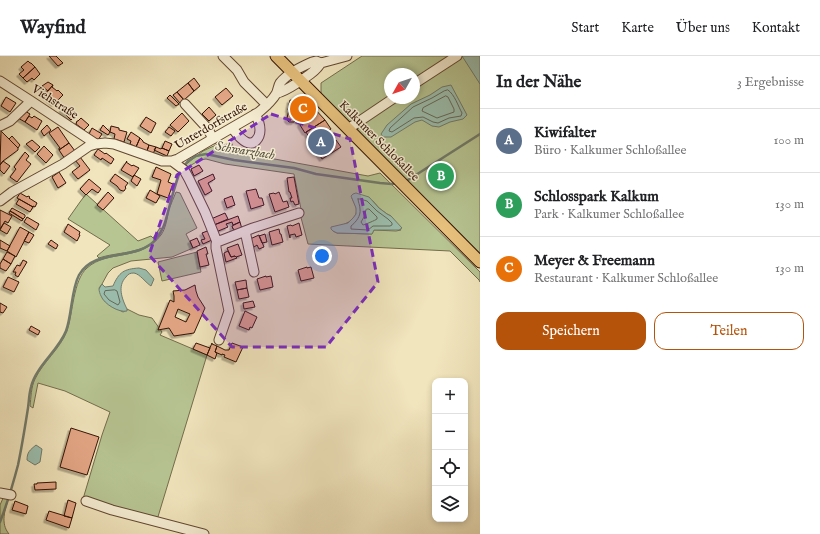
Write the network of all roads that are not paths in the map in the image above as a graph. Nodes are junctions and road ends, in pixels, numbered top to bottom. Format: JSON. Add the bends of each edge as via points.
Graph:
{"nodes":[{"id":1,"x":223,"y":56,"type":"edge"},
{"id":2,"x":276,"y":56,"type":"edge"},
{"id":3,"x":347,"y":56,"type":"edge"},
{"id":4,"x":453,"y":57,"type":"edge"},
{"id":5,"x":321,"y":63,"type":"junction"},
{"id":6,"x":292,"y":73,"type":"junction"},
{"id":7,"x":420,"y":80,"type":"edge"},
{"id":8,"x":300,"y":81,"type":"junction"},
{"id":9,"x":1,"y":82,"type":"edge"},
{"id":10,"x":277,"y":93,"type":"junction"},
{"id":11,"x":31,"y":100,"type":"junction"},
{"id":12,"x":185,"y":104,"type":"dead end"},
{"id":13,"x":385,"y":104,"type":"edge"},
{"id":14,"x":267,"y":105,"type":"junction"},
{"id":15,"x":255,"y":114,"type":"junction"},
{"id":16,"x":0,"y":126,"type":"edge"},
{"id":17,"x":232,"y":128,"type":"junction"},
{"id":18,"x":348,"y":129,"type":"junction"},
{"id":19,"x":213,"y":139,"type":"junction"},
{"id":20,"x":96,"y":144,"type":"junction"},
{"id":21,"x":172,"y":161,"type":"junction"},
{"id":22,"x":0,"y":201,"type":"edge"},
{"id":23,"x":298,"y":213,"type":"dead end"},
{"id":24,"x":245,"y":231,"type":"junction"},
{"id":25,"x":217,"y":242,"type":"junction"},
{"id":26,"x":480,"y":262,"type":"edge"},
{"id":27,"x":254,"y":272,"type":"dead end"},
{"id":28,"x":219,"y":340,"type":"dead end"},
{"id":29,"x":86,"y":501,"type":"dead end"},
{"id":30,"x":204,"y":534,"type":"edge"}],
"edges":[{"from":1,"to":14,"type":"street","via":[[240,68],[244,82],[253,84]]},
{"from":2,"to":6,"type":"main road","name":"Kalkumer Schloßallee"},
{"from":3,"to":5,"type":"street","name":"Unterdorfstraße"},
{"from":4,"to":7,"type":"street"},
{"from":5,"to":6,"type":"street","name":"Unterdorfstraße","via":[[312,62]]},
{"from":5,"to":8,"type":"street","name":"Unterdorfstraße"},
{"from":6,"to":8,"type":"main road","name":"Kalkumer Schloßallee"},
{"from":6,"to":10,"type":"street","name":"Unterdorfstraße","via":[[281,82]]},
{"from":8,"to":10,"type":"street","name":"Unterdorfstraße"},
{"from":8,"to":18,"type":"main road","name":"Kalkumer Schloßallee"},
{"from":9,"to":11,"type":"street","name":"Viehstraße"},
{"from":10,"to":14,"type":"street","name":"Unterdorfstraße"},
{"from":11,"to":16,"type":"street","via":[[10,121]]},
{"from":11,"to":20,"type":"street","name":"Viehstraße"},
{"from":12,"to":19,"type":"street","via":[[208,129]]},
{"from":13,"to":18,"type":"street"},
{"from":14,"to":15,"type":"street","name":"Unterdorfstraße"},
{"from":15,"to":17,"type":"street","name":"Unterdorfstraße"},
{"from":15,"to":17,"type":"street","via":[[260,131],[254,142],[250,144],[243,140]]},
{"from":17,"to":19,"type":"street","name":"Unterdorfstraße"},
{"from":18,"to":26,"type":"main road","name":"Kalkumer Schloßallee"},
{"from":19,"to":21,"type":"street","name":"Unterdorfstraße"},
{"from":20,"to":21,"type":"street","name":"Unterdorfstraße","via":[[114,144],[162,161]]},
{"from":20,"to":22,"type":"street","name":"Unterdorfstraße"},
{"from":21,"to":25,"type":"street","via":[[182,168],[189,178]]},
{"from":23,"to":24,"type":"street"},
{"from":24,"to":25,"type":"street"},
{"from":24,"to":27,"type":"street"},
{"from":25,"to":28,"type":"street","via":[[216,248],[230,311]]},
{"from":29,"to":30,"type":"street"}]}
